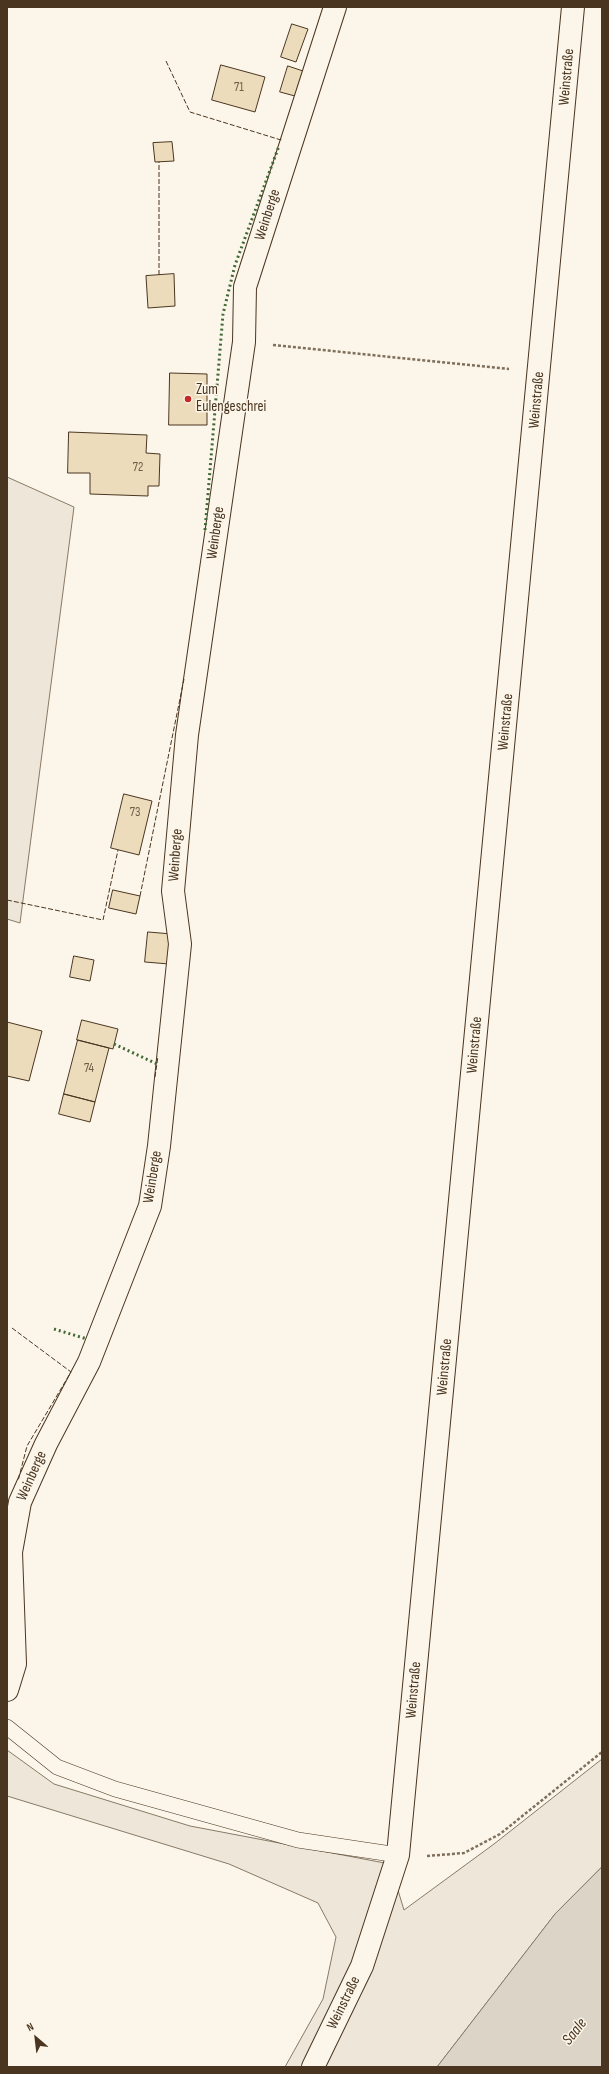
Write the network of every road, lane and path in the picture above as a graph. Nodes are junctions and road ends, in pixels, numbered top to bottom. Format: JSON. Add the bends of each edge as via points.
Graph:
{"nodes":[{"id":1,"x":335,"y":7,"type":"edge"},
{"id":2,"x":573,"y":7,"type":"edge"},
{"id":3,"x":244,"y":342,"type":"junction"},
{"id":4,"x":539,"y":373,"type":"junction"},
{"id":5,"x":7,"y":1690,"type":"edge"},
{"id":6,"x":7,"y":1727,"type":"edge"},
{"id":7,"x":602,"y":1752,"type":"edge"},
{"id":8,"x":398,"y":1855,"type":"junction"},
{"id":9,"x":313,"y":2067,"type":"edge"}],
"edges":[{"from":1,"to":3,"type":"street","name":"Weinberge","via":[[245,287]]},
{"from":2,"to":4,"type":"street","name":"Weinstraße"},
{"from":3,"to":4,"type":"path"},
{"from":3,"to":5,"type":"street","name":"Weinberge","via":[[187,735],[173,891],[180,944],[150,1206],[89,1362],[46,1444],[20,1502],[11,1552],[15,1664]]},
{"from":4,"to":8,"type":"street","name":"Weinstraße"},
{"from":6,"to":8,"type":"lane","via":[[57,1767],[115,1789],[298,1840]]},
{"from":7,"to":8,"type":"path","via":[[500,1834],[470,1850],[436,1856]]},
{"from":8,"to":9,"type":"street","name":"Weinstraße","via":[[362,1966]]}]}
